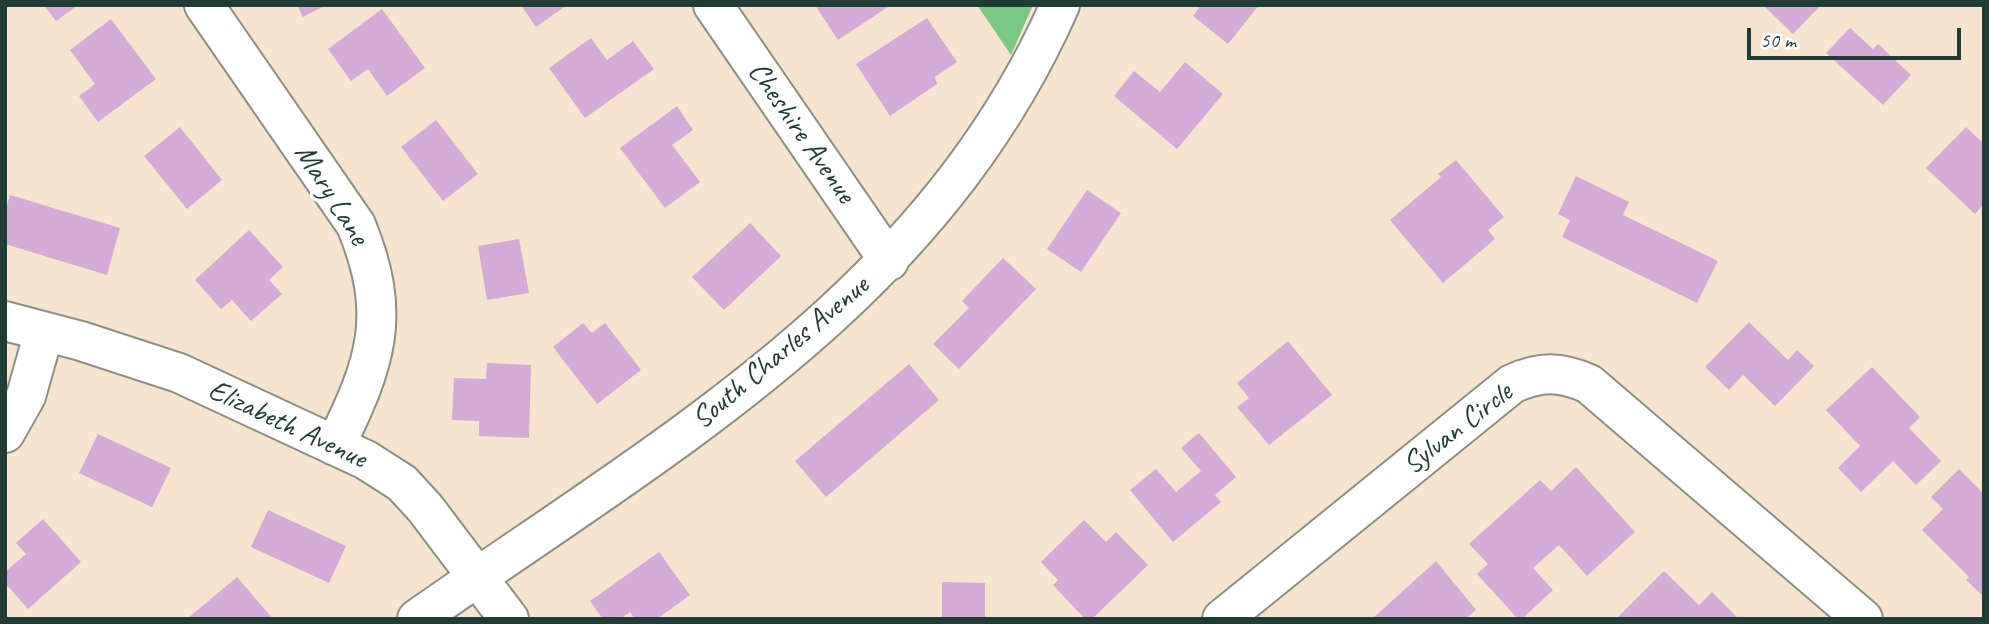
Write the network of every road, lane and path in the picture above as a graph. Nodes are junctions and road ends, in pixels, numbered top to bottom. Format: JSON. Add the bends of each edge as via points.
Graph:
{"nodes":[{"id":1,"x":204,"y":5,"type":"edge"},
{"id":2,"x":713,"y":5,"type":"edge"},
{"id":3,"x":1060,"y":5,"type":"edge"},
{"id":4,"x":889,"y":261,"type":"junction"},
{"id":5,"x":5,"y":321,"type":"edge"},
{"id":6,"x":44,"y":331,"type":"junction"},
{"id":7,"x":5,"y":433,"type":"edge"},
{"id":8,"x":335,"y":446,"type":"junction"},
{"id":9,"x":478,"y":577,"type":"junction"},
{"id":10,"x":417,"y":619,"type":"edge"},
{"id":11,"x":509,"y":619,"type":"edge"},
{"id":12,"x":1222,"y":619,"type":"edge"},
{"id":13,"x":1863,"y":619,"type":"edge"}],
"edges":[{"from":1,"to":8,"type":"street","name":"Mary Lane","via":[[356,225],[368,254],[377,339],[366,378]]},
{"from":2,"to":4,"type":"street","name":"Cheshire Avenue"},
{"from":3,"to":4,"type":"street","name":"South Charles Avenue","via":[[1000,115],[949,188]]},
{"from":4,"to":9,"type":"street","name":"South Charles Avenue","via":[[789,355],[716,412]]},
{"from":5,"to":6,"type":"street","name":"Elizabeth Avenue"},
{"from":6,"to":7,"type":"street","via":[[26,396]]},
{"from":6,"to":8,"type":"street","name":"Elizabeth Avenue","via":[[178,373]]},
{"from":8,"to":9,"type":"street","name":"Elizabeth Avenue","via":[[402,483]]},
{"from":9,"to":10,"type":"street","name":"South Charles Avenue"},
{"from":9,"to":11,"type":"street","name":"Elizabeth Avenue"},
{"from":12,"to":13,"type":"street","name":"Sylvan Circle","via":[[1512,384],[1551,372],[1588,384]]}]}
